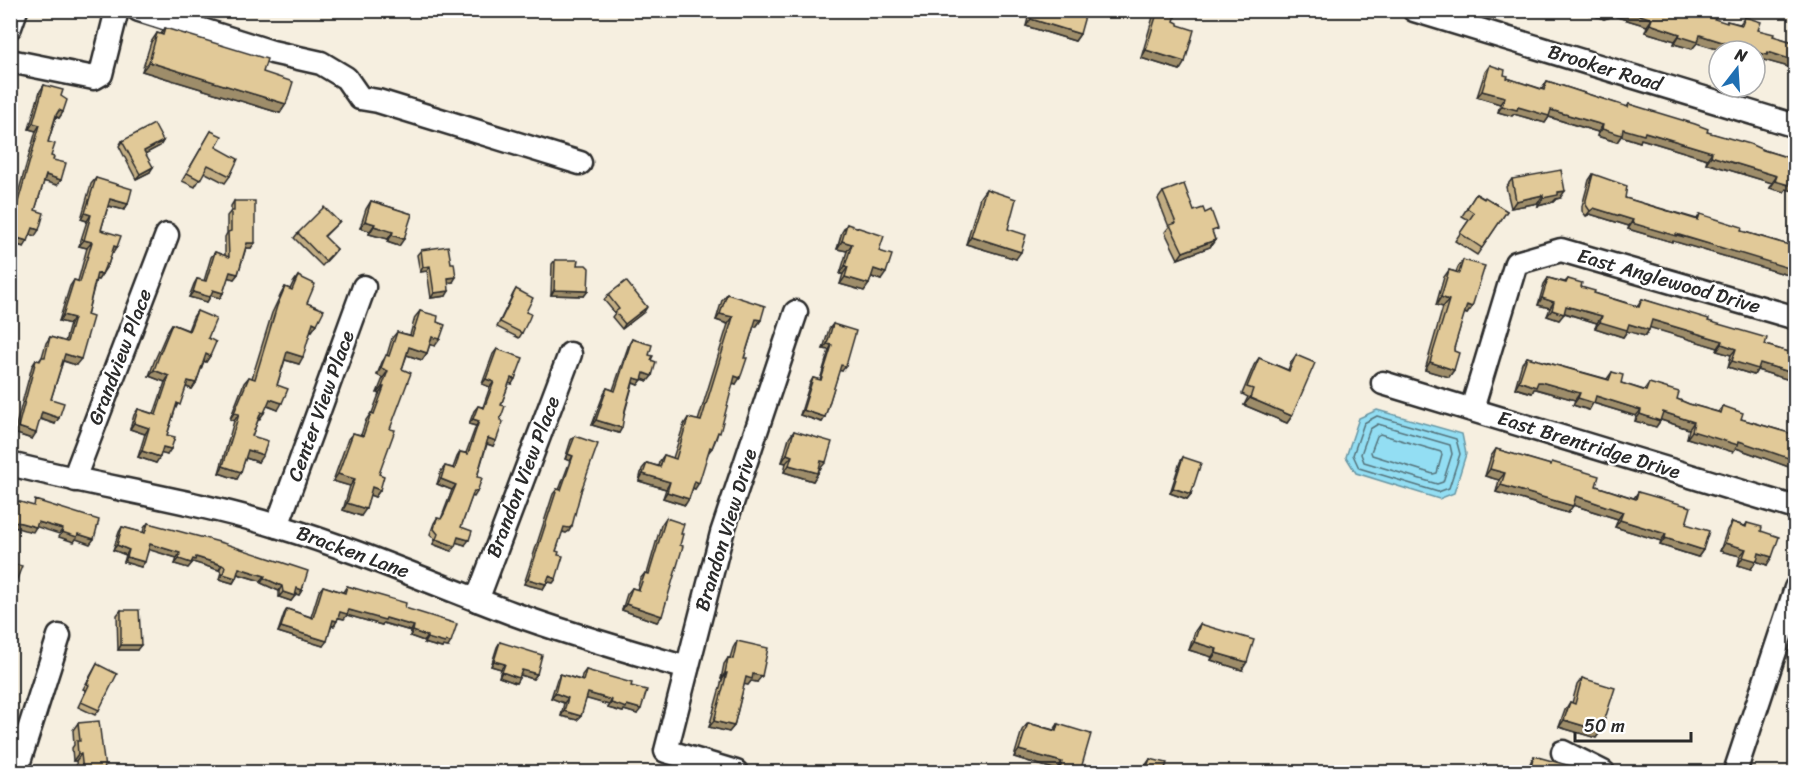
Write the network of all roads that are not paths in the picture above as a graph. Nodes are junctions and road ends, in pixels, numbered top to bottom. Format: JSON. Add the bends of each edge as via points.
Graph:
{"nodes":[{"id":1,"x":16,"y":10,"type":"edge"},
{"id":2,"x":117,"y":10,"type":"edge"},
{"id":3,"x":139,"y":10,"type":"edge"},
{"id":4,"x":1414,"y":10,"type":"edge"},
{"id":5,"x":10,"y":27,"type":"edge"},
{"id":6,"x":10,"y":61,"type":"edge"},
{"id":7,"x":1796,"y":126,"type":"edge"},
{"id":8,"x":580,"y":163,"type":"dead end"},
{"id":9,"x":167,"y":235,"type":"dead end"},
{"id":10,"x":364,"y":287,"type":"dead end"},
{"id":11,"x":796,"y":312,"type":"dead end"},
{"id":12,"x":1796,"y":318,"type":"edge"},
{"id":13,"x":570,"y":354,"type":"dead end"},
{"id":14,"x":1383,"y":383,"type":"dead end"},
{"id":15,"x":1472,"y":409,"type":"junction"},
{"id":16,"x":10,"y":464,"type":"edge"},
{"id":17,"x":76,"y":480,"type":"junction"},
{"id":18,"x":1796,"y":508,"type":"edge"},
{"id":19,"x":277,"y":526,"type":"junction"},
{"id":20,"x":1796,"y":588,"type":"edge"},
{"id":21,"x":477,"y":600,"type":"junction"},
{"id":22,"x":59,"y":636,"type":"dead end"},
{"id":23,"x":687,"y":668,"type":"junction"},
{"id":24,"x":1563,"y":752,"type":"dead end"},
{"id":25,"x":10,"y":771,"type":"edge"},
{"id":26,"x":736,"y":772,"type":"edge"},
{"id":27,"x":1603,"y":772,"type":"edge"},
{"id":28,"x":1734,"y":772,"type":"edge"}],
"edges":[{"from":1,"to":5,"type":"street"},
{"from":2,"to":6,"type":"street","via":[[100,74],[94,78]]},
{"from":3,"to":8,"type":"street","via":[[272,52],[321,63],[346,78],[360,98]]},
{"from":4,"to":7,"type":"street","name":"Brooker Road"},
{"from":9,"to":17,"type":"street","name":"Grandview Place"},
{"from":10,"to":19,"type":"street","name":"Center View Place"},
{"from":11,"to":23,"type":"street","name":"Brandon View Drive","via":[[725,522]]},
{"from":12,"to":15,"type":"street","name":"East Anglewood Drive","via":[[1561,249],[1516,263]]},
{"from":13,"to":21,"type":"street","name":"Brandon View Place"},
{"from":14,"to":15,"type":"street","name":"East Brentridge Drive"},
{"from":15,"to":18,"type":"street","name":"East Brentridge Drive"},
{"from":16,"to":17,"type":"street","name":"Bracken Lane"},
{"from":17,"to":19,"type":"street","name":"Bracken Lane"},
{"from":19,"to":21,"type":"street","name":"Bracken Lane","via":[[375,559]]},
{"from":20,"to":28,"type":"street"},
{"from":21,"to":23,"type":"street","name":"Bracken Lane"},
{"from":22,"to":25,"type":"street","via":[[17,768]]},
{"from":23,"to":26,"type":"street","name":"Brandon View Drive","via":[[666,751]]},
{"from":24,"to":27,"type":"street"}]}
